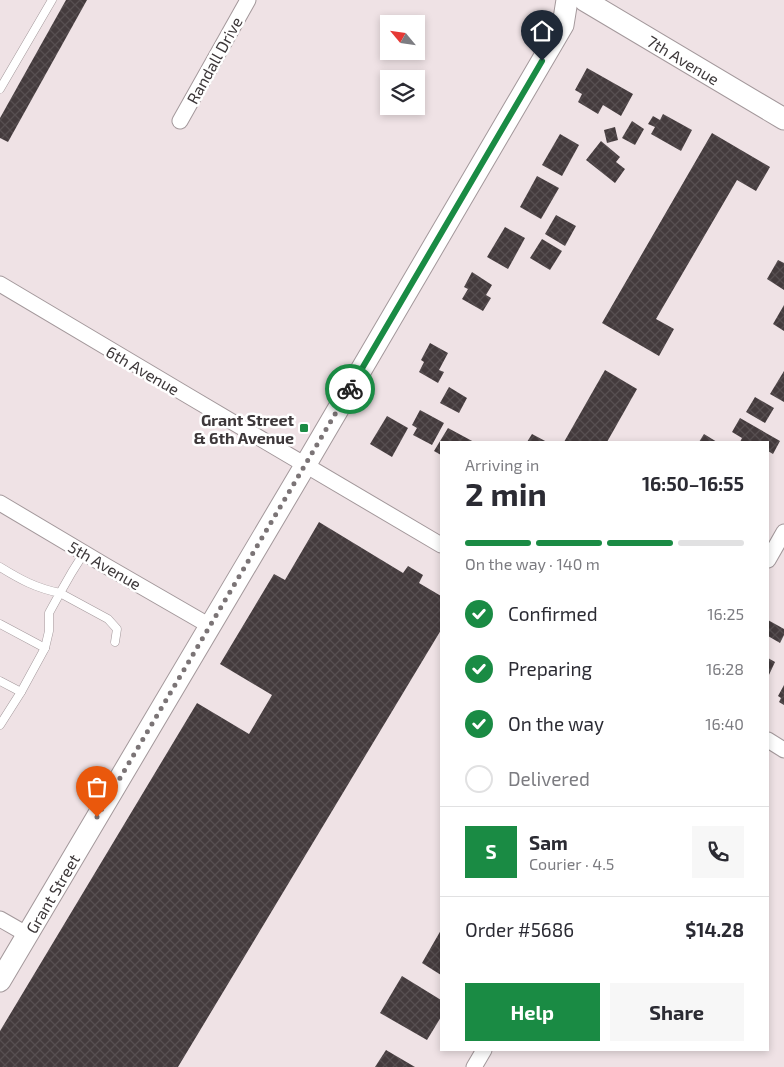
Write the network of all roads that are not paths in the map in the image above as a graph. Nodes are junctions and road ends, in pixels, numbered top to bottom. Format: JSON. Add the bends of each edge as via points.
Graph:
{"nodes":[{"id":1,"x":52,"y":0,"type":"edge"},
{"id":2,"x":248,"y":0,"type":"edge"},
{"id":3,"x":567,"y":0,"type":"edge"},
{"id":4,"x":584,"y":0,"type":"edge"},
{"id":5,"x":0,"y":88,"type":"edge"},
{"id":6,"x":784,"y":119,"type":"edge"},
{"id":7,"x":180,"y":121,"type":"dead end"},
{"id":8,"x":0,"y":284,"type":"edge"},
{"id":9,"x":306,"y":464,"type":"junction"},
{"id":10,"x":0,"y":503,"type":"edge"},
{"id":11,"x":784,"y":532,"type":"edge"},
{"id":12,"x":440,"y":544,"type":"edge"},
{"id":13,"x":84,"y":553,"type":"junction"},
{"id":14,"x":769,"y":558,"type":"edge"},
{"id":15,"x":0,"y":567,"type":"edge"},
{"id":16,"x":60,"y":594,"type":"junction"},
{"id":17,"x":0,"y":624,"type":"edge"},
{"id":18,"x":210,"y":626,"type":"junction"},
{"id":19,"x":115,"y":642,"type":"dead end"},
{"id":20,"x":45,"y":648,"type":"junction"},
{"id":21,"x":0,"y":681,"type":"edge"},
{"id":22,"x":21,"y":692,"type":"junction"},
{"id":23,"x":0,"y":725,"type":"edge"},
{"id":24,"x":769,"y":741,"type":"edge"},
{"id":25,"x":784,"y":750,"type":"edge"},
{"id":26,"x":0,"y":918,"type":"edge"},
{"id":27,"x":28,"y":935,"type":"junction"},
{"id":28,"x":0,"y":981,"type":"edge"},
{"id":29,"x":483,"y":1051,"type":"edge"},
{"id":30,"x":474,"y":1067,"type":"edge"}],
"edges":[{"from":1,"to":5,"type":"lane"},
{"from":2,"to":7,"type":"street","name":"Randall Drive"},
{"from":3,"to":9,"type":"street","name":"Grant Street","via":[[563,25]]},
{"from":4,"to":6,"type":"street","name":"7th Avenue"},
{"from":8,"to":9,"type":"street","name":"6th Avenue"},
{"from":9,"to":12,"type":"street","name":"6th Avenue"},
{"from":9,"to":18,"type":"street","name":"Grant Street"},
{"from":10,"to":13,"type":"street","name":"5th Avenue"},
{"from":11,"to":14,"type":"street"},
{"from":13,"to":16,"type":"lane"},
{"from":13,"to":18,"type":"street","name":"5th Avenue"},
{"from":15,"to":16,"type":"lane","via":[[42,590]]},
{"from":16,"to":19,"type":"lane","via":[[108,619],[117,629]]},
{"from":16,"to":20,"type":"lane","via":[[49,613],[50,631]]},
{"from":17,"to":20,"type":"lane"},
{"from":18,"to":27,"type":"street","name":"Grant Street"},
{"from":20,"to":22,"type":"lane"},
{"from":21,"to":22,"type":"lane"},
{"from":22,"to":23,"type":"lane"},
{"from":24,"to":25,"type":"street"},
{"from":26,"to":27,"type":"street"},
{"from":27,"to":28,"type":"street","name":"Grant Street"},
{"from":29,"to":30,"type":"street"}]}
